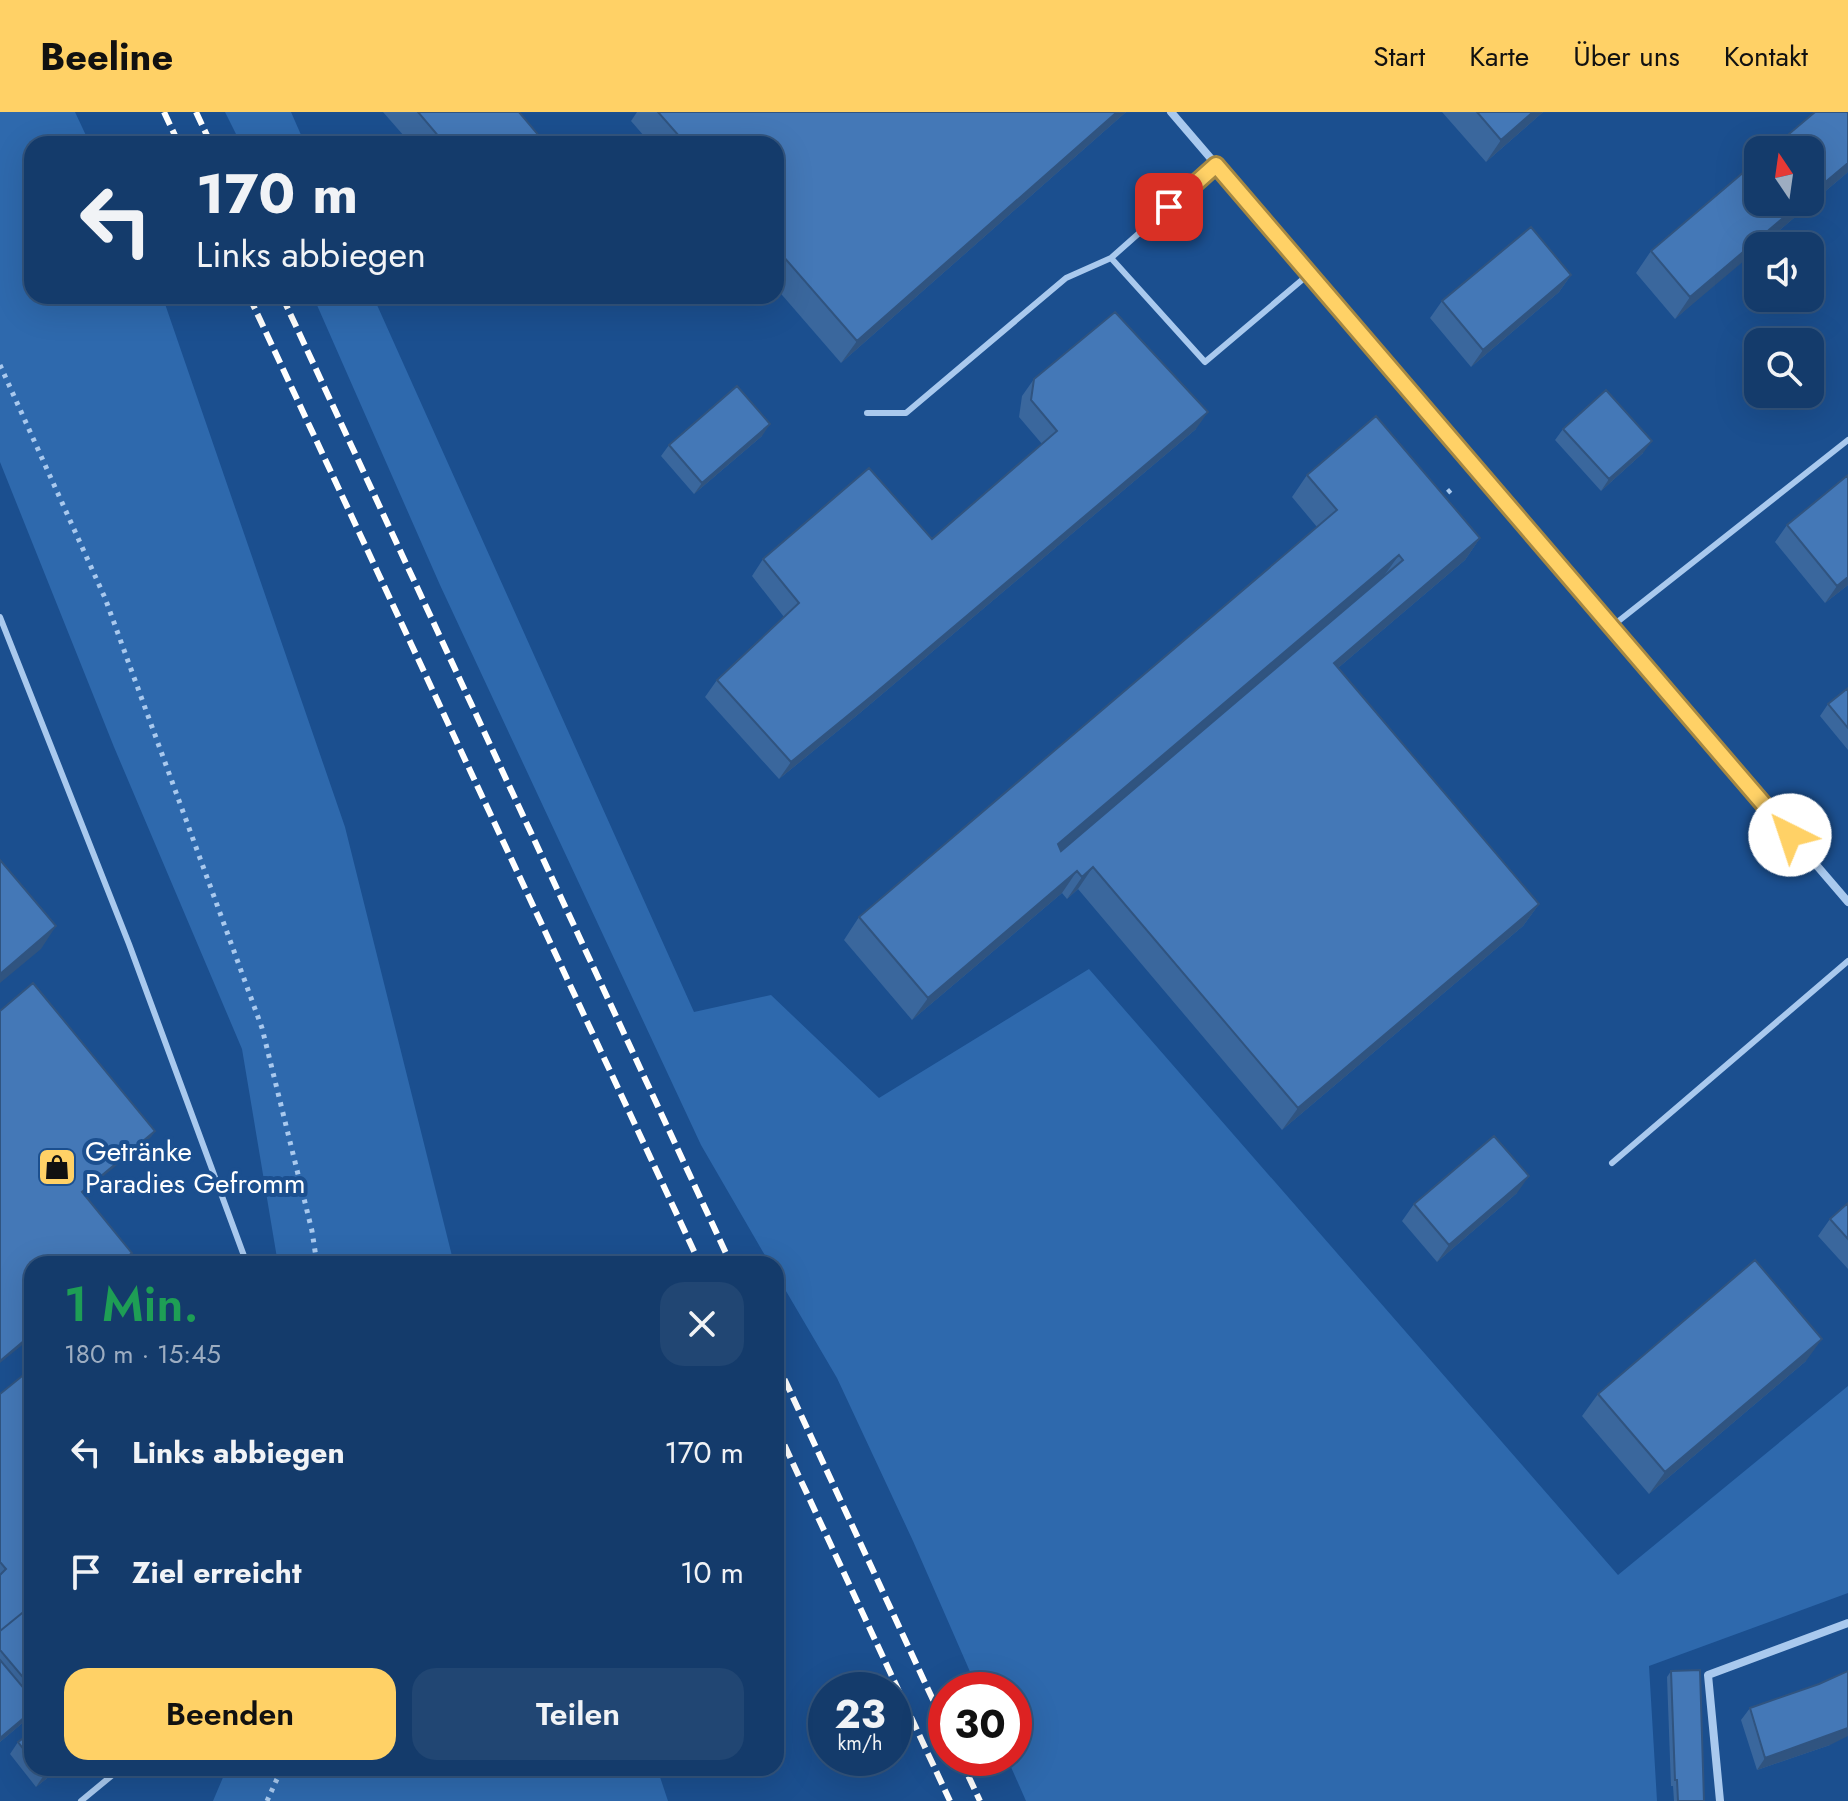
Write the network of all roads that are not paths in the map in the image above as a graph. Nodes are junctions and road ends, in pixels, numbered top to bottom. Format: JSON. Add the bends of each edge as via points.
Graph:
{"nodes":[{"id":1,"x":1171,"y":112,"type":"edge"},
{"id":2,"x":1216,"y":165,"type":"junction"},
{"id":3,"x":1111,"y":258,"type":"junction"},
{"id":4,"x":1309,"y":274,"type":"junction"},
{"id":5,"x":867,"y":413,"type":"dead end"},
{"id":6,"x":1848,"y":440,"type":"edge"},
{"id":7,"x":0,"y":617,"type":"edge"},
{"id":8,"x":1611,"y":627,"type":"junction"},
{"id":9,"x":1848,"y":902,"type":"edge"},
{"id":10,"x":1848,"y":961,"type":"edge"},
{"id":11,"x":1612,"y":1163,"type":"dead end"},
{"id":12,"x":244,"y":1256,"type":"edge"},
{"id":13,"x":1848,"y":1623,"type":"edge"},
{"id":14,"x":111,"y":1776,"type":"edge"},
{"id":15,"x":81,"y":1801,"type":"edge"},
{"id":16,"x":1720,"y":1801,"type":"edge"}],
"edges":[{"from":1,"to":2,"type":"street"},
{"from":2,"to":3,"type":"lane"},
{"from":2,"to":4,"type":"street"},
{"from":3,"to":4,"type":"lane","via":[[1205,362]]},
{"from":3,"to":5,"type":"lane","via":[[1066,278],[906,413]]},
{"from":4,"to":8,"type":"street"},
{"from":6,"to":8,"type":"lane"},
{"from":7,"to":12,"type":"lane"},
{"from":8,"to":9,"type":"street"},
{"from":10,"to":11,"type":"lane"},
{"from":13,"to":16,"type":"street","via":[[1708,1675]]},
{"from":14,"to":15,"type":"lane"}]}
